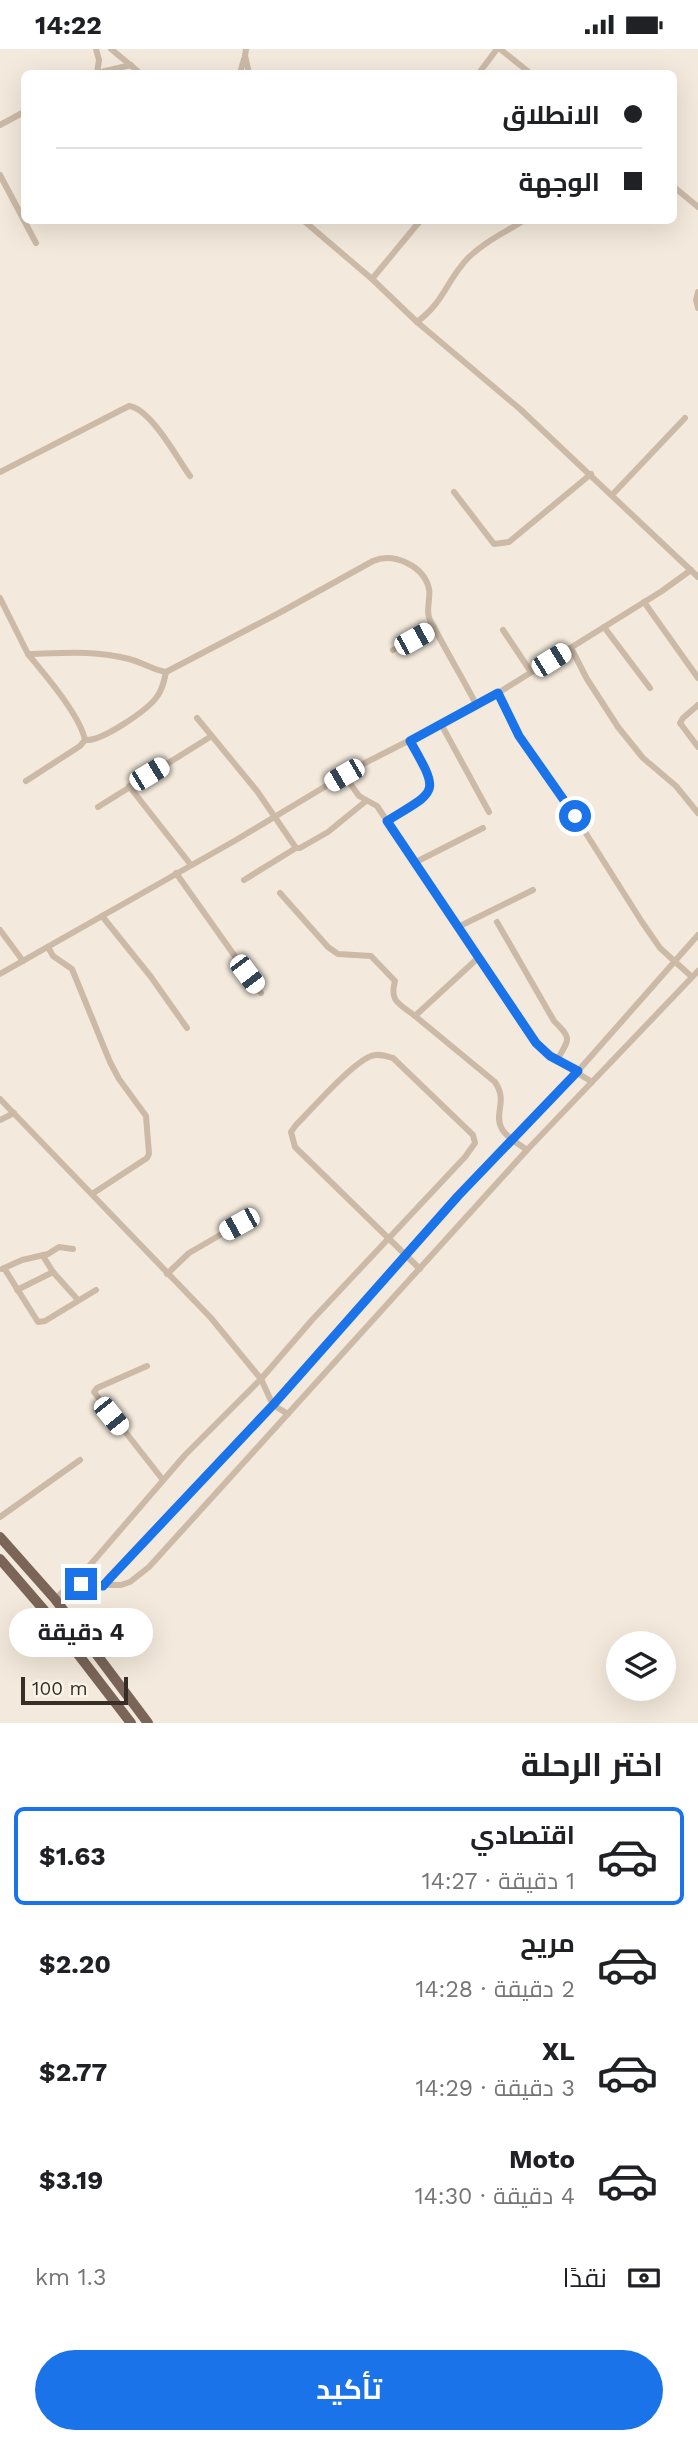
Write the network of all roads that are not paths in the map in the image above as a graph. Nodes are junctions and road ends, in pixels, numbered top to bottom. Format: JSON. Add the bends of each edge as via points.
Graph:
{"nodes":[{"id":1,"x":96,"y":49,"type":"edge"},
{"id":2,"x":111,"y":49,"type":"edge"},
{"id":3,"x":499,"y":49,"type":"edge"},
{"id":4,"x":246,"y":53,"type":"edge"},
{"id":5,"x":131,"y":65,"type":"junction"},
{"id":6,"x":97,"y":70,"type":"edge"},
{"id":7,"x":110,"y":70,"type":"edge"},
{"id":8,"x":137,"y":70,"type":"edge"},
{"id":9,"x":241,"y":70,"type":"edge"},
{"id":10,"x":482,"y":70,"type":"edge"},
{"id":11,"x":526,"y":70,"type":"edge"},
{"id":12,"x":21,"y":114,"type":"edge"},
{"id":13,"x":0,"y":125,"type":"edge"},
{"id":14,"x":0,"y":175,"type":"edge"},
{"id":15,"x":677,"y":190,"type":"edge"},
{"id":16,"x":698,"y":207,"type":"edge"},
{"id":17,"x":21,"y":215,"type":"edge"},
{"id":18,"x":26,"y":224,"type":"edge"},
{"id":19,"x":308,"y":224,"type":"edge"},
{"id":20,"x":418,"y":224,"type":"edge"},
{"id":21,"x":518,"y":224,"type":"edge"},
{"id":22,"x":36,"y":243,"type":"dead end"},
{"id":23,"x":372,"y":279,"type":"junction"},
{"id":24,"x":698,"y":292,"type":"edge"},
{"id":25,"x":698,"y":308,"type":"edge"},
{"id":26,"x":416,"y":322,"type":"junction"},
{"id":27,"x":685,"y":418,"type":"dead end"},
{"id":28,"x":0,"y":472,"type":"edge"},
{"id":29,"x":591,"y":474,"type":"junction"},
{"id":30,"x":190,"y":476,"type":"dead end"},
{"id":31,"x":454,"y":492,"type":"dead end"},
{"id":32,"x":612,"y":495,"type":"junction"},
{"id":33,"x":691,"y":570,"type":"junction"},
{"id":34,"x":698,"y":577,"type":"edge"},
{"id":35,"x":0,"y":598,"type":"edge"},
{"id":36,"x":644,"y":602,"type":"junction"},
{"id":37,"x":434,"y":627,"type":"junction"},
{"id":38,"x":604,"y":627,"type":"junction"},
{"id":39,"x":503,"y":630,"type":"dead end"},
{"id":40,"x":571,"y":647,"type":"junction"},
{"id":41,"x":393,"y":650,"type":"dead end"},
{"id":42,"x":28,"y":654,"type":"junction"},
{"id":43,"x":166,"y":672,"type":"junction"},
{"id":44,"x":531,"y":672,"type":"junction"},
{"id":45,"x":698,"y":678,"type":"edge"},
{"id":46,"x":650,"y":688,"type":"dead end"},
{"id":47,"x":498,"y":693,"type":"junction"},
{"id":48,"x":698,"y":705,"type":"edge"},
{"id":49,"x":477,"y":706,"type":"junction"},
{"id":50,"x":197,"y":718,"type":"dead end"},
{"id":51,"x":442,"y":724,"type":"junction"},
{"id":52,"x":210,"y":737,"type":"junction"},
{"id":53,"x":85,"y":740,"type":"junction"},
{"id":54,"x":410,"y":741,"type":"junction"},
{"id":55,"x":698,"y":747,"type":"edge"},
{"id":56,"x":344,"y":775,"type":"junction"},
{"id":57,"x":26,"y":781,"type":"dead end"},
{"id":58,"x":129,"y":786,"type":"junction"},
{"id":59,"x":366,"y":801,"type":"junction"},
{"id":60,"x":98,"y":807,"type":"dead end"},
{"id":61,"x":489,"y":811,"type":"dead end"},
{"id":62,"x":698,"y":813,"type":"edge"},
{"id":63,"x":276,"y":817,"type":"junction"},
{"id":64,"x":387,"y":821,"type":"junction"},
{"id":65,"x":483,"y":828,"type":"dead end"},
{"id":66,"x":296,"y":848,"type":"junction"},
{"id":67,"x":414,"y":863,"type":"junction"},
{"id":68,"x":191,"y":865,"type":"junction"},
{"id":69,"x":176,"y":873,"type":"junction"},
{"id":70,"x":244,"y":880,"type":"dead end"},
{"id":71,"x":533,"y":890,"type":"dead end"},
{"id":72,"x":280,"y":893,"type":"dead end"},
{"id":73,"x":102,"y":916,"type":"junction"},
{"id":74,"x":497,"y":922,"type":"dead end"},
{"id":75,"x":458,"y":927,"type":"junction"},
{"id":76,"x":0,"y":930,"type":"edge"},
{"id":77,"x":698,"y":935,"type":"edge"},
{"id":78,"x":48,"y":947,"type":"junction"},
{"id":79,"x":478,"y":958,"type":"junction"},
{"id":80,"x":675,"y":960,"type":"junction"},
{"id":81,"x":23,"y":961,"type":"junction"},
{"id":82,"x":698,"y":971,"type":"edge"},
{"id":83,"x":0,"y":974,"type":"edge"},
{"id":84,"x":692,"y":977,"type":"junction"},
{"id":85,"x":261,"y":993,"type":"dead end"},
{"id":86,"x":415,"y":1016,"type":"junction"},
{"id":87,"x":187,"y":1028,"type":"dead end"},
{"id":88,"x":557,"y":1060,"type":"junction"},
{"id":89,"x":578,"y":1071,"type":"junction"},
{"id":90,"x":592,"y":1082,"type":"junction"},
{"id":91,"x":0,"y":1100,"type":"edge"},
{"id":92,"x":14,"y":1113,"type":"junction"},
{"id":93,"x":0,"y":1120,"type":"edge"},
{"id":94,"x":513,"y":1139,"type":"junction"},
{"id":95,"x":527,"y":1150,"type":"junction"},
{"id":96,"x":92,"y":1194,"type":"junction"},
{"id":97,"x":239,"y":1224,"type":"dead end"},
{"id":98,"x":389,"y":1240,"type":"junction"},
{"id":99,"x":73,"y":1249,"type":"dead end"},
{"id":100,"x":406,"y":1254,"type":"junction"},
{"id":101,"x":43,"y":1256,"type":"junction"},
{"id":102,"x":2,"y":1269,"type":"edge"},
{"id":103,"x":420,"y":1269,"type":"junction"},
{"id":104,"x":53,"y":1272,"type":"junction"},
{"id":105,"x":167,"y":1274,"type":"junction"},
{"id":106,"x":17,"y":1290,"type":"junction"},
{"id":107,"x":96,"y":1290,"type":"dead end"},
{"id":108,"x":78,"y":1300,"type":"junction"},
{"id":109,"x":147,"y":1366,"type":"dead end"},
{"id":110,"x":261,"y":1379,"type":"junction"},
{"id":111,"x":273,"y":1405,"type":"junction"},
{"id":112,"x":288,"y":1414,"type":"junction"},
{"id":113,"x":80,"y":1460,"type":"dead end"},
{"id":114,"x":163,"y":1480,"type":"junction"},
{"id":115,"x":0,"y":1517,"type":"edge"},
{"id":116,"x":0,"y":1537,"type":"edge"},
{"id":117,"x":0,"y":1559,"type":"edge"},
{"id":118,"x":70,"y":1585,"type":"junction"},
{"id":119,"x":103,"y":1586,"type":"junction"},
{"id":120,"x":55,"y":1599,"type":"junction"},
{"id":121,"x":131,"y":1723,"type":"edge"},
{"id":122,"x":148,"y":1723,"type":"edge"}],
"edges":[{"from":1,"to":6,"type":"street"},
{"from":2,"to":5,"type":"street"},
{"from":3,"to":10,"type":"street"},
{"from":3,"to":11,"type":"street"},
{"from":4,"to":9,"type":"street"},
{"from":5,"to":7,"type":"street"},
{"from":5,"to":8,"type":"street"},
{"from":12,"to":13,"type":"street"},
{"from":14,"to":17,"type":"street"},
{"from":15,"to":16,"type":"street"},
{"from":18,"to":22,"type":"street"},
{"from":19,"to":23,"type":"street"},
{"from":20,"to":23,"type":"street"},
{"from":21,"to":26,"type":"street","via":[[469,258],[440,301]]},
{"from":23,"to":26,"type":"street"},
{"from":24,"to":25,"type":"street"},
{"from":26,"to":29,"type":"street"},
{"from":27,"to":32,"type":"street"},
{"from":28,"to":30,"type":"street","via":[[129,405],[149,418]]},
{"from":29,"to":31,"type":"street","via":[[509,543],[500,545],[494,544]]},
{"from":29,"to":32,"type":"street"},
{"from":32,"to":33,"type":"street"},
{"from":33,"to":34,"type":"street"},
{"from":33,"to":36,"type":"street"},
{"from":35,"to":42,"type":"street"},
{"from":36,"to":38,"type":"street"},
{"from":36,"to":45,"type":"street"},
{"from":37,"to":41,"type":"street"},
{"from":37,"to":43,"type":"street","via":[[428,616],[429,586],[418,570],[402,560],[379,558]]},
{"from":37,"to":49,"type":"street"},
{"from":38,"to":40,"type":"street"},
{"from":38,"to":46,"type":"street"},
{"from":39,"to":44,"type":"street"},
{"from":40,"to":44,"type":"street"},
{"from":40,"to":62,"type":"street","via":[[618,727]]},
{"from":42,"to":43,"type":"street","via":[[103,654]]},
{"from":42,"to":53,"type":"street"},
{"from":43,"to":53,"type":"street","via":[[162,689],[152,702],[98,738]]},
{"from":44,"to":47,"type":"street"},
{"from":47,"to":49,"type":"street"},
{"from":47,"to":80,"type":"street","via":[[519,736],[642,922]]},
{"from":48,"to":55,"type":"street","via":[[681,723]]},
{"from":49,"to":51,"type":"street"},
{"from":50,"to":52,"type":"street"},
{"from":51,"to":54,"type":"street"},
{"from":51,"to":61,"type":"street"},
{"from":52,"to":58,"type":"street"},
{"from":52,"to":63,"type":"street"},
{"from":53,"to":57,"type":"street"},
{"from":54,"to":56,"type":"street"},
{"from":54,"to":64,"type":"street","via":[[429,775],[430,788],[421,802]]},
{"from":56,"to":59,"type":"street"},
{"from":56,"to":63,"type":"street"},
{"from":58,"to":60,"type":"street"},
{"from":58,"to":68,"type":"street"},
{"from":59,"to":64,"type":"street","via":[[377,806]]},
{"from":59,"to":66,"type":"street","via":[[328,832]]},
{"from":63,"to":66,"type":"street"},
{"from":63,"to":68,"type":"street"},
{"from":64,"to":67,"type":"street"},
{"from":65,"to":67,"type":"street"},
{"from":66,"to":70,"type":"street"},
{"from":67,"to":75,"type":"street"},
{"from":68,"to":69,"type":"street"},
{"from":69,"to":73,"type":"street"},
{"from":69,"to":85,"type":"street"},
{"from":71,"to":75,"type":"street"},
{"from":72,"to":86,"type":"street","via":[[338,954],[375,958],[395,981],[394,999]]},
{"from":73,"to":78,"type":"street"},
{"from":73,"to":87,"type":"street"},
{"from":74,"to":88,"type":"street","via":[[554,1021],[566,1033],[566,1045]]},
{"from":75,"to":79,"type":"street"},
{"from":76,"to":81,"type":"street"},
{"from":77,"to":80,"type":"street"},
{"from":78,"to":81,"type":"street"},
{"from":78,"to":96,"type":"street","via":[[74,973],[110,1062],[148,1123],[147,1158]]},
{"from":79,"to":86,"type":"street"},
{"from":79,"to":88,"type":"street","via":[[536,1043]]},
{"from":80,"to":84,"type":"street"},
{"from":80,"to":89,"type":"street"},
{"from":81,"to":83,"type":"street"},
{"from":82,"to":84,"type":"street"},
{"from":84,"to":90,"type":"street"},
{"from":86,"to":94,"type":"street","via":[[499,1087],[499,1123]]},
{"from":88,"to":89,"type":"street"},
{"from":89,"to":90,"type":"street"},
{"from":89,"to":94,"type":"street"},
{"from":90,"to":95,"type":"street"},
{"from":91,"to":92,"type":"street"},
{"from":92,"to":93,"type":"street"},
{"from":92,"to":96,"type":"street"},
{"from":94,"to":95,"type":"street"},
{"from":94,"to":100,"type":"street"},
{"from":95,"to":103,"type":"street"},
{"from":96,"to":105,"type":"street"},
{"from":97,"to":105,"type":"street","via":[[189,1253]]},
{"from":98,"to":98,"type":"street","via":[[295,1147],[291,1132],[356,1066],[379,1054],[393,1058],[475,1138],[465,1157]]},
{"from":98,"to":100,"type":"street"},
{"from":98,"to":110,"type":"street"},
{"from":99,"to":101,"type":"street","via":[[59,1247]]},
{"from":100,"to":103,"type":"street"},
{"from":100,"to":111,"type":"street"},
{"from":101,"to":102,"type":"street"},
{"from":101,"to":104,"type":"street"},
{"from":102,"to":106,"type":"street"},
{"from":103,"to":112,"type":"street"},
{"from":104,"to":106,"type":"street"},
{"from":104,"to":108,"type":"street"},
{"from":105,"to":110,"type":"street"},
{"from":106,"to":108,"type":"street","via":[[38,1322]]},
{"from":107,"to":108,"type":"street"},
{"from":109,"to":114,"type":"street","via":[[94,1392]]},
{"from":110,"to":111,"type":"street"},
{"from":110,"to":114,"type":"street"},
{"from":111,"to":112,"type":"street"},
{"from":111,"to":119,"type":"street"},
{"from":112,"to":119,"type":"street","via":[[149,1567],[130,1582]]},
{"from":113,"to":115,"type":"street"},
{"from":114,"to":118,"type":"street"},
{"from":116,"to":120,"type":"main road"},
{"from":117,"to":121,"type":"main road"},
{"from":118,"to":119,"type":"street"},
{"from":118,"to":120,"type":"street"},
{"from":120,"to":122,"type":"main road"}]}
